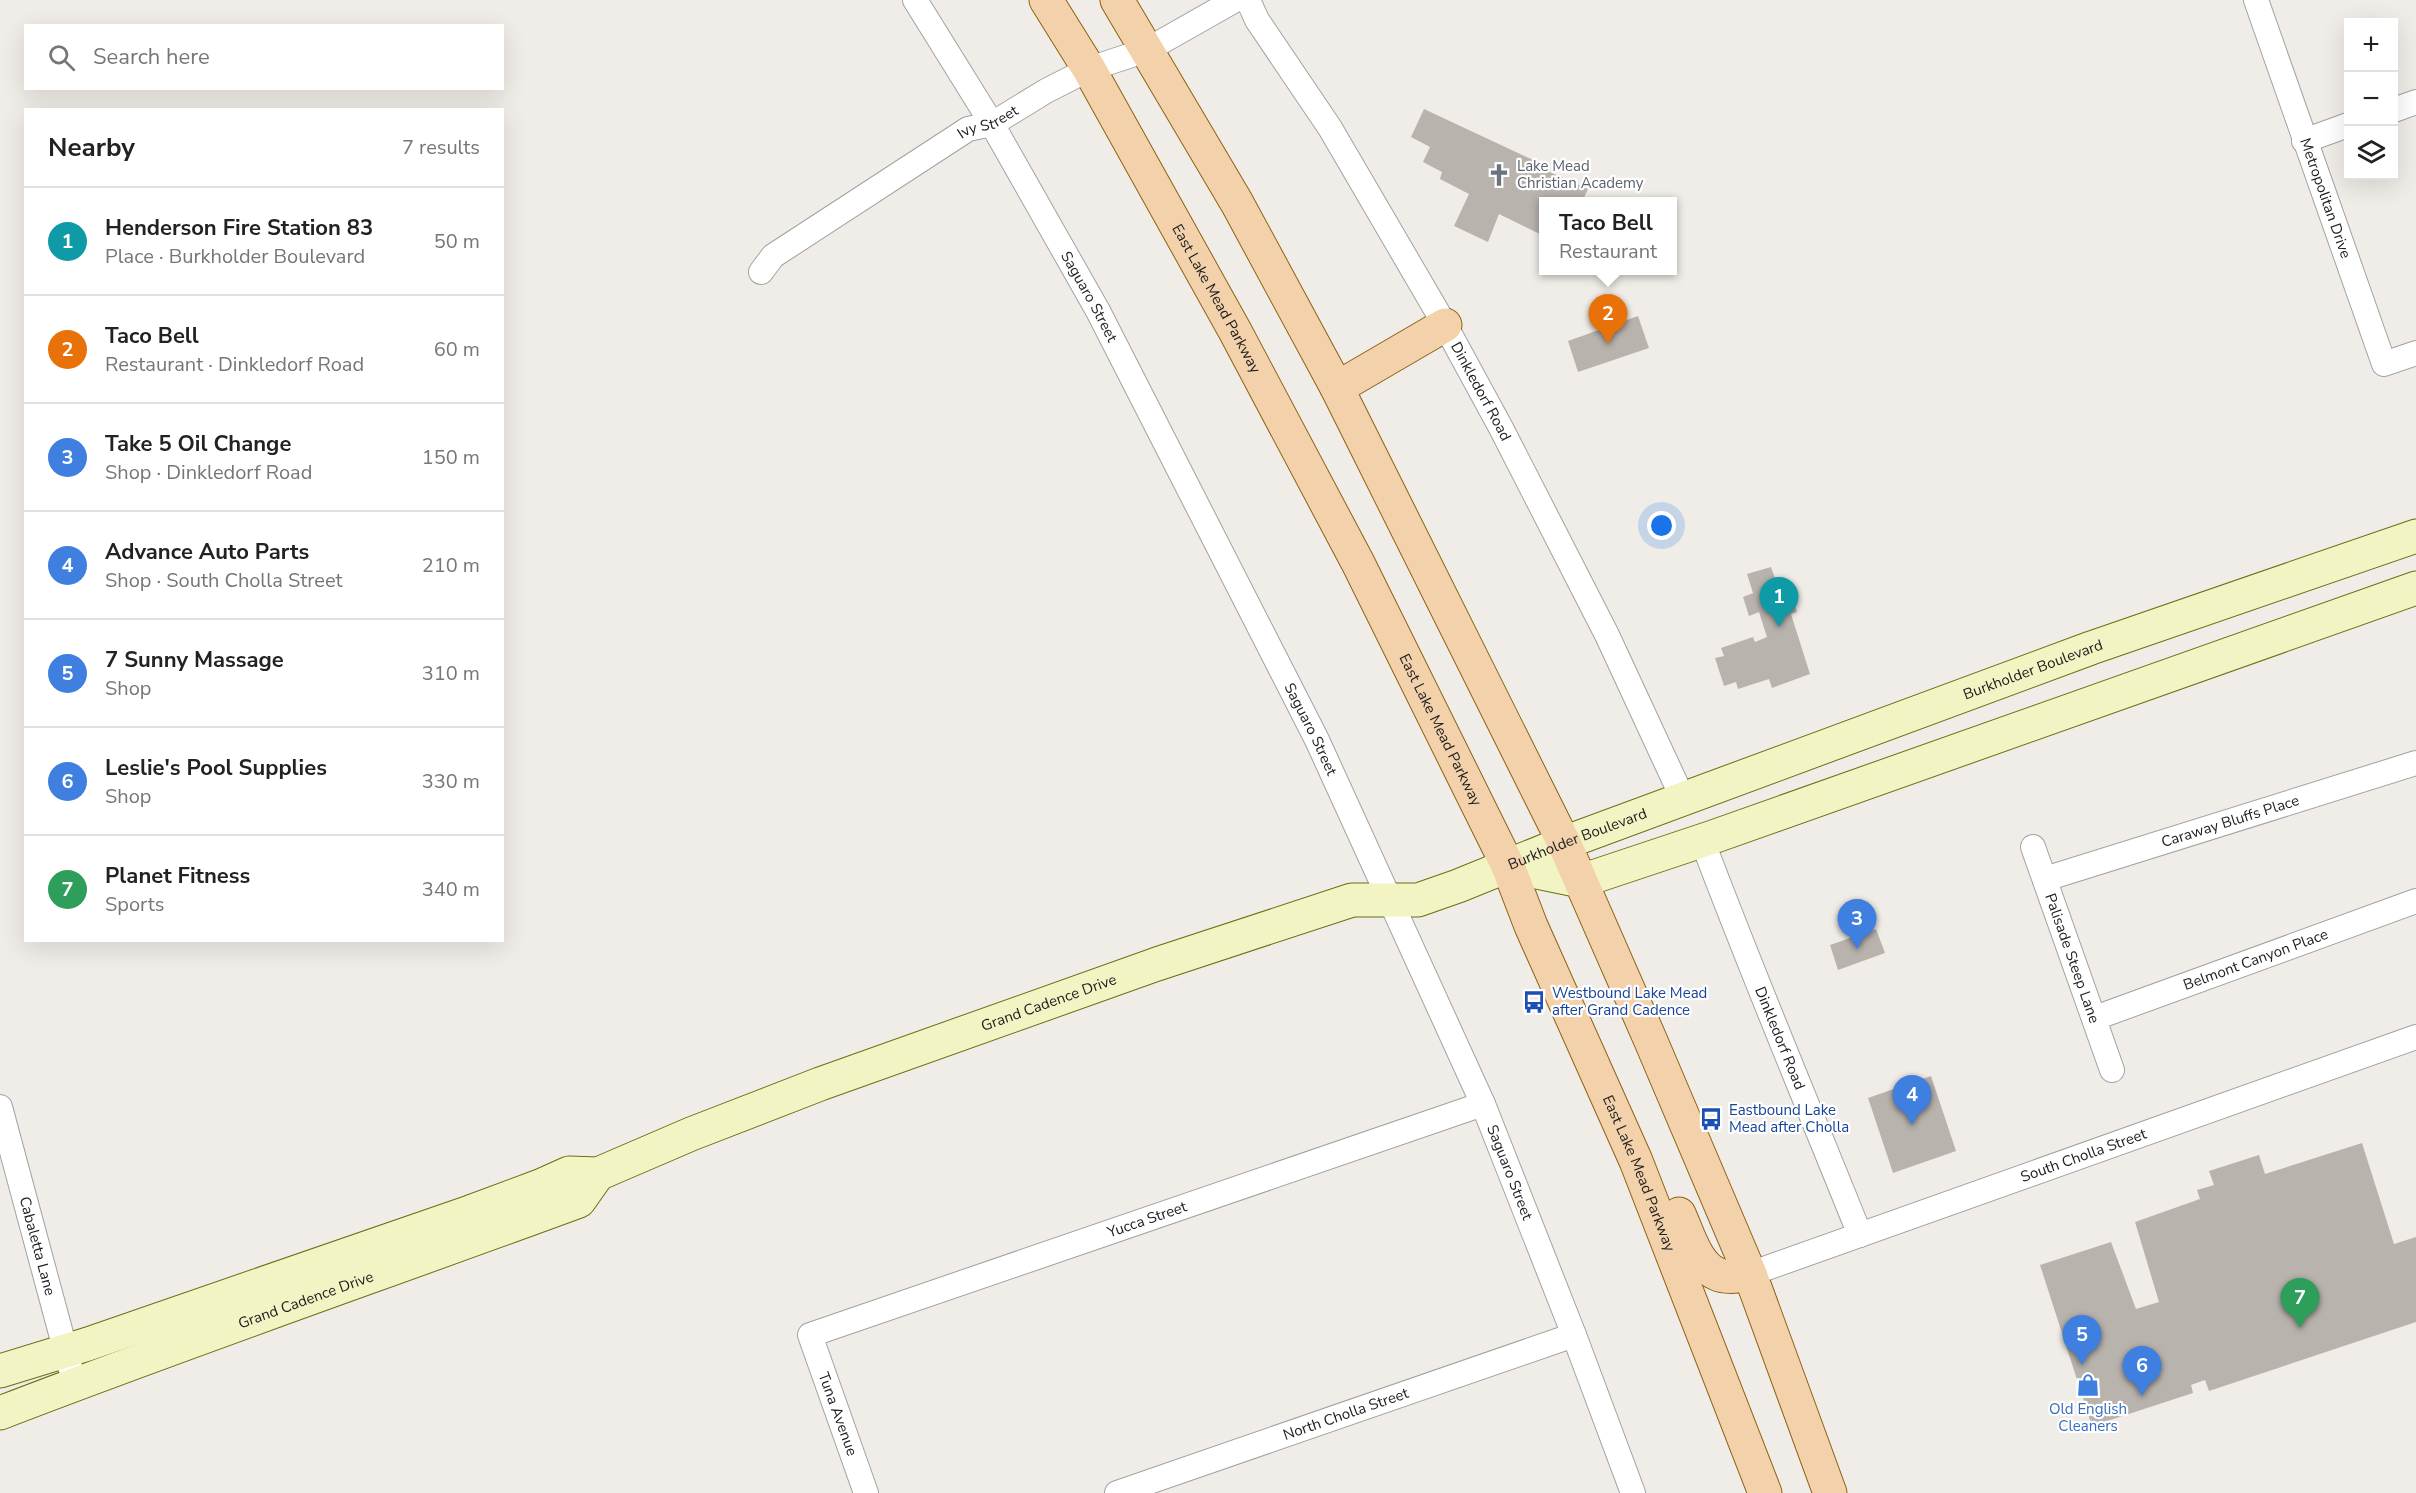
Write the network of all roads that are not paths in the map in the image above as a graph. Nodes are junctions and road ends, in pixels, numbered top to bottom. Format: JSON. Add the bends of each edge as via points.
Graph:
{"nodes":[{"id":1,"x":915,"y":0,"type":"edge"},
{"id":2,"x":1046,"y":0,"type":"edge"},
{"id":3,"x":1117,"y":0,"type":"edge"},
{"id":4,"x":1235,"y":0,"type":"edge"},
{"id":5,"x":1248,"y":0,"type":"edge"},
{"id":6,"x":2256,"y":0,"type":"edge"},
{"id":7,"x":1147,"y":50,"type":"junction"},
{"id":8,"x":1089,"y":69,"type":"junction"},
{"id":9,"x":2416,"y":102,"type":"edge"},
{"id":10,"x":2398,"y":109,"type":"edge"},
{"id":11,"x":992,"y":124,"type":"junction"},
{"id":12,"x":2346,"y":126,"type":"edge"},
{"id":13,"x":2304,"y":141,"type":"junction"},
{"id":14,"x":761,"y":272,"type":"dead end"},
{"id":15,"x":1445,"y":325,"type":"junction"},
{"id":16,"x":2416,"y":353,"type":"edge"},
{"id":17,"x":1337,"y":388,"type":"junction"},
{"id":18,"x":2416,"y":536,"type":"edge"},
{"id":19,"x":2416,"y":588,"type":"edge"},
{"id":20,"x":2091,"y":648,"type":"junction"},
{"id":21,"x":2106,"y":697,"type":"junction"},
{"id":22,"x":1931,"y":707,"type":"junction"},
{"id":23,"x":1950,"y":752,"type":"junction"},
{"id":24,"x":2416,"y":763,"type":"edge"},
{"id":25,"x":1683,"y":799,"type":"junction"},
{"id":26,"x":1702,"y":840,"type":"junction"},
{"id":27,"x":1564,"y":843,"type":"junction"},
{"id":28,"x":2033,"y":847,"type":"dead end"},
{"id":29,"x":1508,"y":866,"type":"junction"},
{"id":30,"x":2045,"y":879,"type":"junction"},
{"id":31,"x":1581,"y":881,"type":"junction"},
{"id":32,"x":1390,"y":900,"type":"junction"},
{"id":33,"x":2416,"y":901,"type":"edge"},
{"id":34,"x":2095,"y":1018,"type":"junction"},
{"id":35,"x":2416,"y":1037,"type":"edge"},
{"id":36,"x":2112,"y":1070,"type":"dead end"},
{"id":37,"x":1483,"y":1104,"type":"junction"},
{"id":38,"x":0,"y":1107,"type":"edge"},
{"id":39,"x":1636,"y":1161,"type":"junction"},
{"id":40,"x":598,"y":1174,"type":"junction"},
{"id":41,"x":1860,"y":1235,"type":"junction"},
{"id":42,"x":1750,"y":1274,"type":"junction"},
{"id":43,"x":810,"y":1335,"type":"joint"},
{"id":44,"x":1574,"y":1335,"type":"junction"},
{"id":45,"x":65,"y":1352,"type":"junction"},
{"id":46,"x":0,"y":1371,"type":"edge"},
{"id":47,"x":75,"y":1384,"type":"junction"},
{"id":48,"x":0,"y":1413,"type":"edge"},
{"id":49,"x":866,"y":1493,"type":"edge"},
{"id":50,"x":1117,"y":1493,"type":"edge"},
{"id":51,"x":1633,"y":1493,"type":"edge"},
{"id":52,"x":1766,"y":1493,"type":"edge"},
{"id":53,"x":1830,"y":1493,"type":"edge"}],
"edges":[{"from":1,"to":11,"type":"street","name":"Saguaro Street"},
{"from":2,"to":8,"type":"main road","name":"East Lake Mead Parkway"},
{"from":3,"to":7,"type":"main road"},
{"from":4,"to":7,"type":"street","name":"Ivy Street"},
{"from":5,"to":15,"type":"street","name":"Dinkledorf Road","via":[[1257,20],[1330,129]]},
{"from":6,"to":13,"type":"street","name":"Metropolitan Drive"},
{"from":7,"to":8,"type":"street","name":"Ivy Street"},
{"from":7,"to":17,"type":"main road","via":[[1237,203]]},
{"from":8,"to":11,"type":"street","name":"Ivy Street"},
{"from":8,"to":29,"type":"main road","name":"East Lake Mead Parkway","via":[[1358,563]]},
{"from":9,"to":10,"type":"street"},
{"from":11,"to":14,"type":"street","name":"Ivy Street","via":[[968,129],[837,212],[773,256]]},
{"from":11,"to":32,"type":"street","name":"Saguaro Street","via":[[1109,332],[1317,740]]},
{"from":12,"to":13,"type":"street"},
{"from":13,"to":16,"type":"street","name":"Metropolitan Drive","via":[[2384,364]]},
{"from":15,"to":17,"type":"main road"},
{"from":15,"to":25,"type":"street","name":"Dinkledorf Road","via":[[1607,635]]},
{"from":17,"to":27,"type":"main road"},
{"from":18,"to":20,"type":"main road","name":"Burkholder Boulevard"},
{"from":19,"to":21,"type":"main road"},
{"from":20,"to":21,"type":"main road"},
{"from":20,"to":22,"type":"main road","name":"Burkholder Boulevard"},
{"from":21,"to":23,"type":"main road"},
{"from":22,"to":23,"type":"main road"},
{"from":22,"to":25,"type":"main road","name":"Burkholder Boulevard"},
{"from":23,"to":26,"type":"main road"},
{"from":24,"to":30,"type":"street","name":"Caraway Bluffs Place"},
{"from":25,"to":27,"type":"main road","name":"Burkholder Boulevard"},
{"from":26,"to":31,"type":"main road"},
{"from":26,"to":41,"type":"street","name":"Dinkledorf Road"},
{"from":27,"to":29,"type":"main road","name":"Burkholder Boulevard"},
{"from":27,"to":31,"type":"main road"},
{"from":28,"to":30,"type":"street","name":"Palisade Steep Lane"},
{"from":29,"to":31,"type":"main road","name":"Burkholder Boulevard"},
{"from":29,"to":32,"type":"main road","name":"Grand Cadence Drive","via":[[1418,900]]},
{"from":29,"to":39,"type":"main road","name":"East Lake Mead Parkway"},
{"from":30,"to":34,"type":"street","name":"Palisade Steep Lane"},
{"from":31,"to":42,"type":"main road"},
{"from":32,"to":37,"type":"street","name":"Saguaro Street"},
{"from":32,"to":40,"type":"main road","name":"Grand Cadence Drive","via":[[1352,900],[1146,968],[820,1084]]},
{"from":33,"to":34,"type":"street","name":"Belmont Canyon Place"},
{"from":34,"to":36,"type":"street","name":"Palisade Steep Lane"},
{"from":35,"to":41,"type":"street","name":"South Cholla Street"},
{"from":37,"to":43,"type":"street","name":"Yucca Street"},
{"from":37,"to":44,"type":"street","name":"Saguaro Street"},
{"from":38,"to":45,"type":"street","name":"Cabaletta Lane"},
{"from":39,"to":42,"type":"main road","via":[[1666,1185],[1700,1260],[1717,1274]]},
{"from":39,"to":52,"type":"main road","name":"East Lake Mead Parkway"},
{"from":40,"to":45,"type":"main road","name":"Grand Cadence Drive","via":[[569,1173],[470,1212]]},
{"from":40,"to":47,"type":"main road","name":"Grand Cadence Drive","via":[[579,1201]]},
{"from":41,"to":42,"type":"street","name":"South Cholla Street"},
{"from":42,"to":53,"type":"main road"},
{"from":43,"to":49,"type":"street","name":"Tuna Avenue"},
{"from":44,"to":50,"type":"street","name":"North Cholla Street"},
{"from":44,"to":51,"type":"street","name":"Saguaro Street"},
{"from":45,"to":46,"type":"main road","name":"Grand Cadence Drive"},
{"from":45,"to":47,"type":"street","name":"Cabaletta Lane"},
{"from":47,"to":48,"type":"main road","name":"Grand Cadence Drive"}]}
